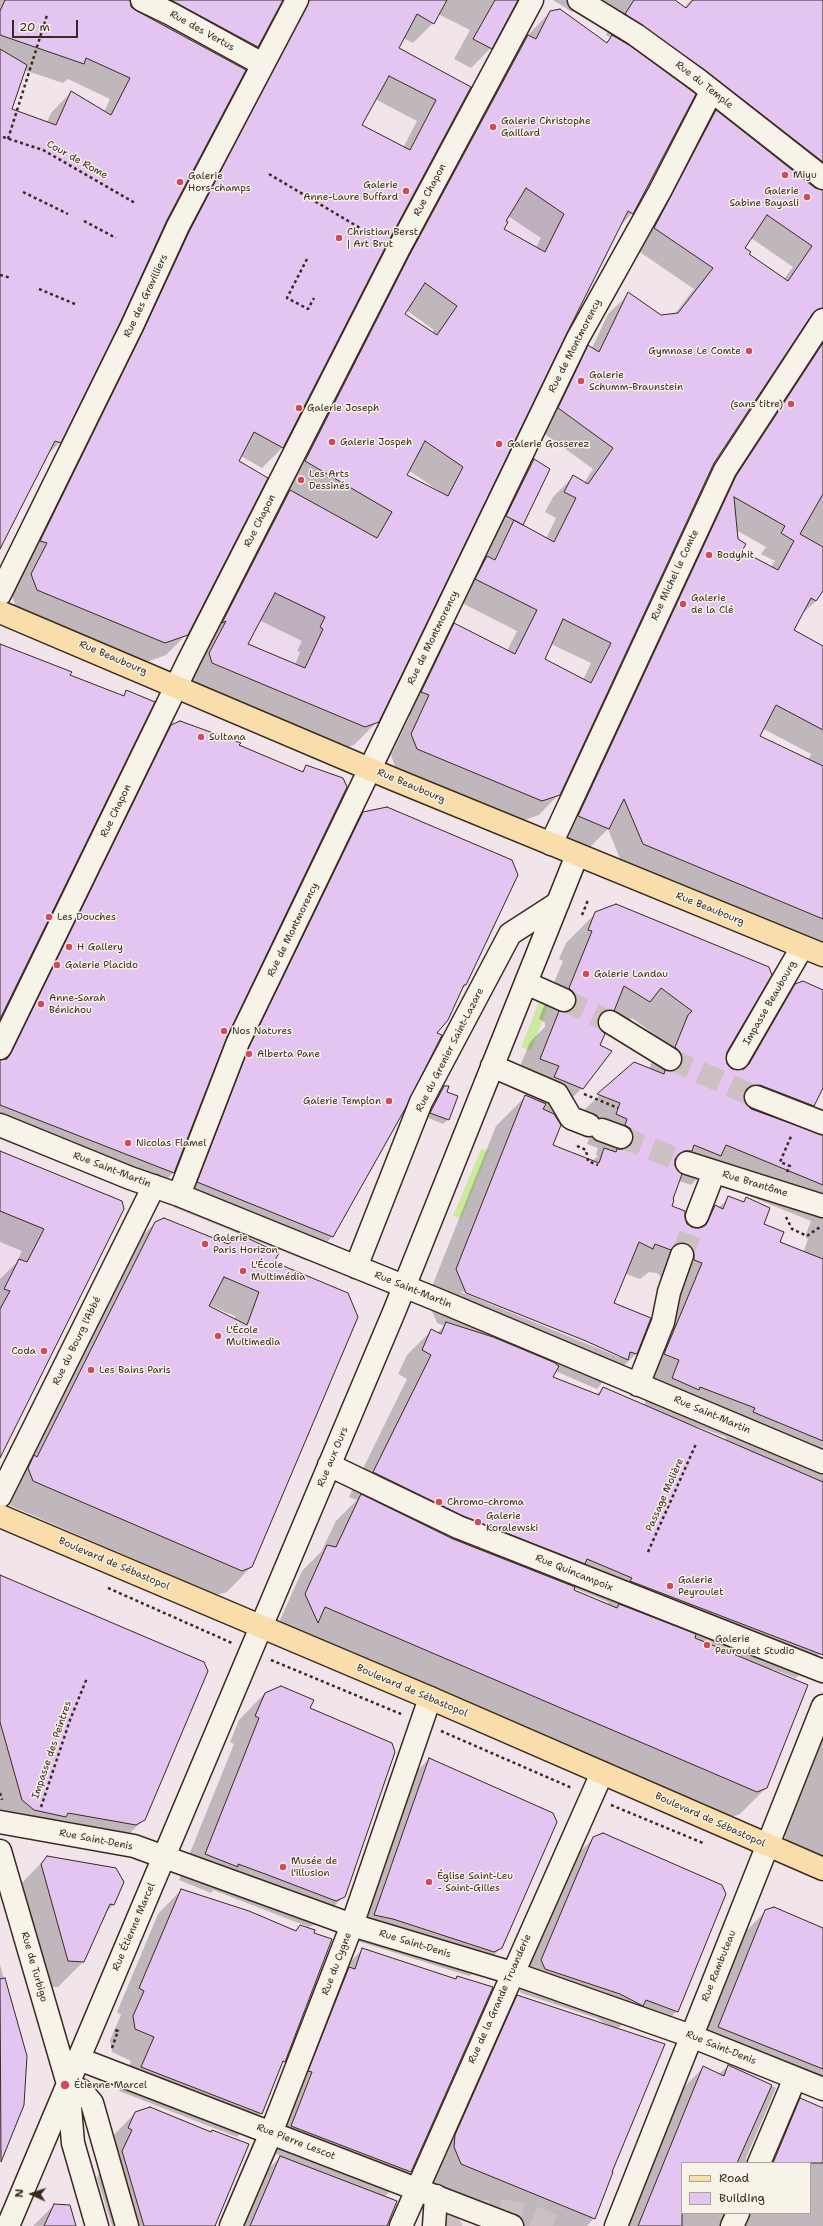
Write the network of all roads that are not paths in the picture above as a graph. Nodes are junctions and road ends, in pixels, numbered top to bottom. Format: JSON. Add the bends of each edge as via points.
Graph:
{"nodes":[{"id":1,"x":142,"y":0,"type":"edge"},
{"id":2,"x":297,"y":0,"type":"edge"},
{"id":3,"x":532,"y":0,"type":"edge"},
{"id":4,"x":579,"y":0,"type":"edge"},
{"id":5,"x":262,"y":64,"type":"junction"},
{"id":6,"x":711,"y":92,"type":"junction"},
{"id":7,"x":823,"y":178,"type":"edge"},
{"id":8,"x":823,"y":320,"type":"edge"},
{"id":9,"x":0,"y":594,"type":"edge"},
{"id":10,"x":0,"y":612,"type":"edge"},
{"id":11,"x":177,"y":686,"type":"junction"},
{"id":12,"x":370,"y":768,"type":"junction"},
{"id":13,"x":551,"y":844,"type":"junction"},
{"id":14,"x":577,"y":855,"type":"junction"},
{"id":15,"x":558,"y":903,"type":"junction"},
{"id":16,"x":800,"y":946,"type":"junction"},
{"id":17,"x":823,"y":956,"type":"edge"},
{"id":18,"x":527,"y":980,"type":"junction"},
{"id":19,"x":565,"y":996,"type":"tunnel mouth"},
{"id":20,"x":610,"y":1022,"type":"tunnel mouth"},
{"id":21,"x":0,"y":1048,"type":"edge"},
{"id":22,"x":738,"y":1058,"type":"dead end"},
{"id":23,"x":670,"y":1059,"type":"tunnel mouth"},
{"id":24,"x":492,"y":1066,"type":"junction"},
{"id":25,"x":756,"y":1097,"type":"tunnel mouth"},
{"id":26,"x":823,"y":1123,"type":"edge"},
{"id":27,"x":0,"y":1126,"type":"edge"},
{"id":28,"x":604,"y":1131,"type":"tunnel mouth"},
{"id":29,"x":687,"y":1163,"type":"tunnel mouth"},
{"id":30,"x":714,"y":1172,"type":"junction"},
{"id":31,"x":154,"y":1186,"type":"junction"},
{"id":32,"x":179,"y":1195,"type":"junction"},
{"id":33,"x":823,"y":1206,"type":"edge"},
{"id":34,"x":697,"y":1216,"type":"tunnel mouth"},
{"id":35,"x":682,"y":1255,"type":"tunnel mouth"},
{"id":36,"x":356,"y":1267,"type":"junction"},
{"id":37,"x":404,"y":1286,"type":"junction"},
{"id":38,"x":638,"y":1385,"type":"junction"},
{"id":39,"x":823,"y":1462,"type":"edge"},
{"id":40,"x":329,"y":1465,"type":"junction"},
{"id":41,"x":0,"y":1496,"type":"edge"},
{"id":42,"x":0,"y":1516,"type":"edge"},
{"id":43,"x":261,"y":1628,"type":"junction"},
{"id":44,"x":823,"y":1671,"type":"edge"},
{"id":45,"x":430,"y":1698,"type":"junction"},
{"id":46,"x":823,"y":1706,"type":"edge"},
{"id":47,"x":602,"y":1773,"type":"junction"},
{"id":48,"x":0,"y":1822,"type":"edge"},
{"id":49,"x":768,"y":1845,"type":"junction"},
{"id":50,"x":0,"y":1850,"type":"edge"},
{"id":51,"x":164,"y":1858,"type":"junction"},
{"id":52,"x":823,"y":1869,"type":"edge"},
{"id":53,"x":352,"y":1925,"type":"junction"},
{"id":54,"x":512,"y":1973,"type":"junction"},
{"id":55,"x":691,"y":2036,"type":"junction"},
{"id":56,"x":79,"y":2058,"type":"junction"},
{"id":57,"x":794,"y":2078,"type":"junction"},
{"id":58,"x":68,"y":2084,"type":"junction"},
{"id":59,"x":823,"y":2090,"type":"edge"},
{"id":60,"x":271,"y":2133,"type":"junction"},
{"id":61,"x":759,"y":2162,"type":"edge"},
{"id":62,"x":416,"y":2189,"type":"junction"},
{"id":63,"x":436,"y":2196,"type":"junction"},
{"id":64,"x":738,"y":2214,"type":"edge"},
{"id":65,"x":8,"y":2226,"type":"edge"},
{"id":66,"x":97,"y":2226,"type":"edge"},
{"id":67,"x":127,"y":2226,"type":"edge"},
{"id":68,"x":231,"y":2226,"type":"edge"},
{"id":69,"x":400,"y":2226,"type":"edge"},
{"id":70,"x":434,"y":2226,"type":"edge"},
{"id":71,"x":512,"y":2226,"type":"edge"},
{"id":72,"x":616,"y":2226,"type":"edge"},
{"id":73,"x":732,"y":2226,"type":"edge"}],
"edges":[{"from":1,"to":5,"type":"street","name":"Rue des Vertus"},
{"from":2,"to":5,"type":"street","name":"Rue des Gravilliers"},
{"from":3,"to":11,"type":"street","name":"Rue Chapon","via":[[398,250]]},
{"from":4,"to":6,"type":"street","name":"Rue du Temple","via":[[636,35]]},
{"from":5,"to":9,"type":"street","name":"Rue des Gravilliers","via":[[178,226],[132,326]]},
{"from":6,"to":7,"type":"street","name":"Rue du Temple"},
{"from":6,"to":12,"type":"street","name":"Rue de Montmorency","via":[[660,191],[578,338]]},
{"from":8,"to":13,"type":"street","name":"Rue Michel le Comte","via":[[725,470]]},
{"from":10,"to":11,"type":"main road","name":"Rue Beaubourg"},
{"from":11,"to":12,"type":"main road","name":"Rue Beaubourg"},
{"from":11,"to":21,"type":"street","name":"Rue Chapon"},
{"from":12,"to":13,"type":"main road","name":"Rue Beaubourg"},
{"from":12,"to":32,"type":"street","name":"Rue de Montmorency","via":[[238,1042]]},
{"from":13,"to":14,"type":"main road","name":"Rue Beaubourg"},
{"from":14,"to":15,"type":"street"},
{"from":14,"to":16,"type":"main road","name":"Rue Beaubourg"},
{"from":15,"to":18,"type":"street"},
{"from":15,"to":36,"type":"street","name":"Rue du Grenier Saint-Lazare","via":[[510,934],[421,1102]]},
{"from":16,"to":17,"type":"main road","name":"Rue Beaubourg"},
{"from":16,"to":22,"type":"street","name":"Impasse Beaubourg","via":[[797,956]]},
{"from":18,"to":19,"type":"street"},
{"from":18,"to":24,"type":"street"},
{"from":20,"to":23,"type":"street"},
{"from":24,"to":28,"type":"street","via":[[557,1094],[570,1118]]},
{"from":24,"to":37,"type":"street"},
{"from":25,"to":26,"type":"street"},
{"from":27,"to":31,"type":"street","name":"Rue Saint-Martin"},
{"from":29,"to":30,"type":"street","name":"Rue Brantôme"},
{"from":30,"to":33,"type":"street","name":"Rue Brantôme"},
{"from":30,"to":34,"type":"street"},
{"from":31,"to":32,"type":"street","name":"Rue Saint-Martin"},
{"from":31,"to":41,"type":"street","name":"Rue du Bourg l'Abbé"},
{"from":32,"to":36,"type":"street","name":"Rue Saint-Martin"},
{"from":35,"to":38,"type":"street","via":[[669,1292],[663,1322]]},
{"from":36,"to":37,"type":"street","name":"Rue Saint-Martin"},
{"from":37,"to":38,"type":"street","name":"Rue Saint-Martin"},
{"from":37,"to":40,"type":"street","name":"Rue aux Ours"},
{"from":38,"to":39,"type":"street","name":"Rue Saint-Martin"},
{"from":40,"to":43,"type":"street","name":"Rue aux Ours"},
{"from":40,"to":44,"type":"street","name":"Rue Quincampoix","via":[[458,1527]]},
{"from":42,"to":43,"type":"main road","name":"Boulevard de Sébastopol"},
{"from":43,"to":45,"type":"main road","name":"Boulevard de Sébastopol"},
{"from":43,"to":51,"type":"street","name":"Rue Étienne Marcel"},
{"from":45,"to":47,"type":"main road","name":"Boulevard de Sébastopol"},
{"from":45,"to":53,"type":"street","name":"Rue du Cygne"},
{"from":46,"to":49,"type":"street","name":"Rue Rambuteau"},
{"from":47,"to":49,"type":"main road","name":"Boulevard de Sébastopol"},
{"from":47,"to":54,"type":"street","name":"Rue de la Grande Truanderie"},
{"from":48,"to":51,"type":"street","name":"Rue Saint-Denis","via":[[130,1845]]},
{"from":49,"to":52,"type":"main road","name":"Boulevard de Sébastopol"},
{"from":49,"to":55,"type":"street","name":"Rue Rambuteau"},
{"from":50,"to":58,"type":"street","name":"Rue de Turbigo"},
{"from":51,"to":53,"type":"street","name":"Rue Saint-Denis"},
{"from":51,"to":56,"type":"street","name":"Rue Étienne Marcel"},
{"from":53,"to":54,"type":"street","name":"Rue Saint-Denis"},
{"from":53,"to":60,"type":"street","name":"Rue du Cygne"},
{"from":54,"to":55,"type":"street","name":"Rue Saint-Denis"},
{"from":54,"to":62,"type":"street","name":"Rue de la Grande Truanderie"},
{"from":55,"to":57,"type":"street","name":"Rue Saint-Denis"},
{"from":55,"to":72,"type":"street","name":"Rue Rambuteau"},
{"from":56,"to":58,"type":"street","name":"Rue Étienne Marcel"},
{"from":56,"to":60,"type":"street","name":"Rue Pierre Lescot"},
{"from":57,"to":59,"type":"street","name":"Rue Saint-Denis"},
{"from":57,"to":61,"type":"street"},
{"from":58,"to":65,"type":"street","name":"Rue Étienne Marcel"},
{"from":58,"to":66,"type":"street","name":"Rue de Turbigo","via":[[73,2143]]},
{"from":58,"to":67,"type":"street","via":[[82,2091],[92,2103]]},
{"from":60,"to":62,"type":"street","name":"Rue Pierre Lescot"},
{"from":60,"to":68,"type":"street","name":"Rue du Cygne"},
{"from":62,"to":63,"type":"street","name":"Rue Pierre Lescot"},
{"from":62,"to":69,"type":"street","name":"Rue de la Grande Truanderie"},
{"from":63,"to":70,"type":"street"},
{"from":63,"to":71,"type":"street","name":"Rue Pierre Lescot"},
{"from":64,"to":73,"type":"street"}]}
